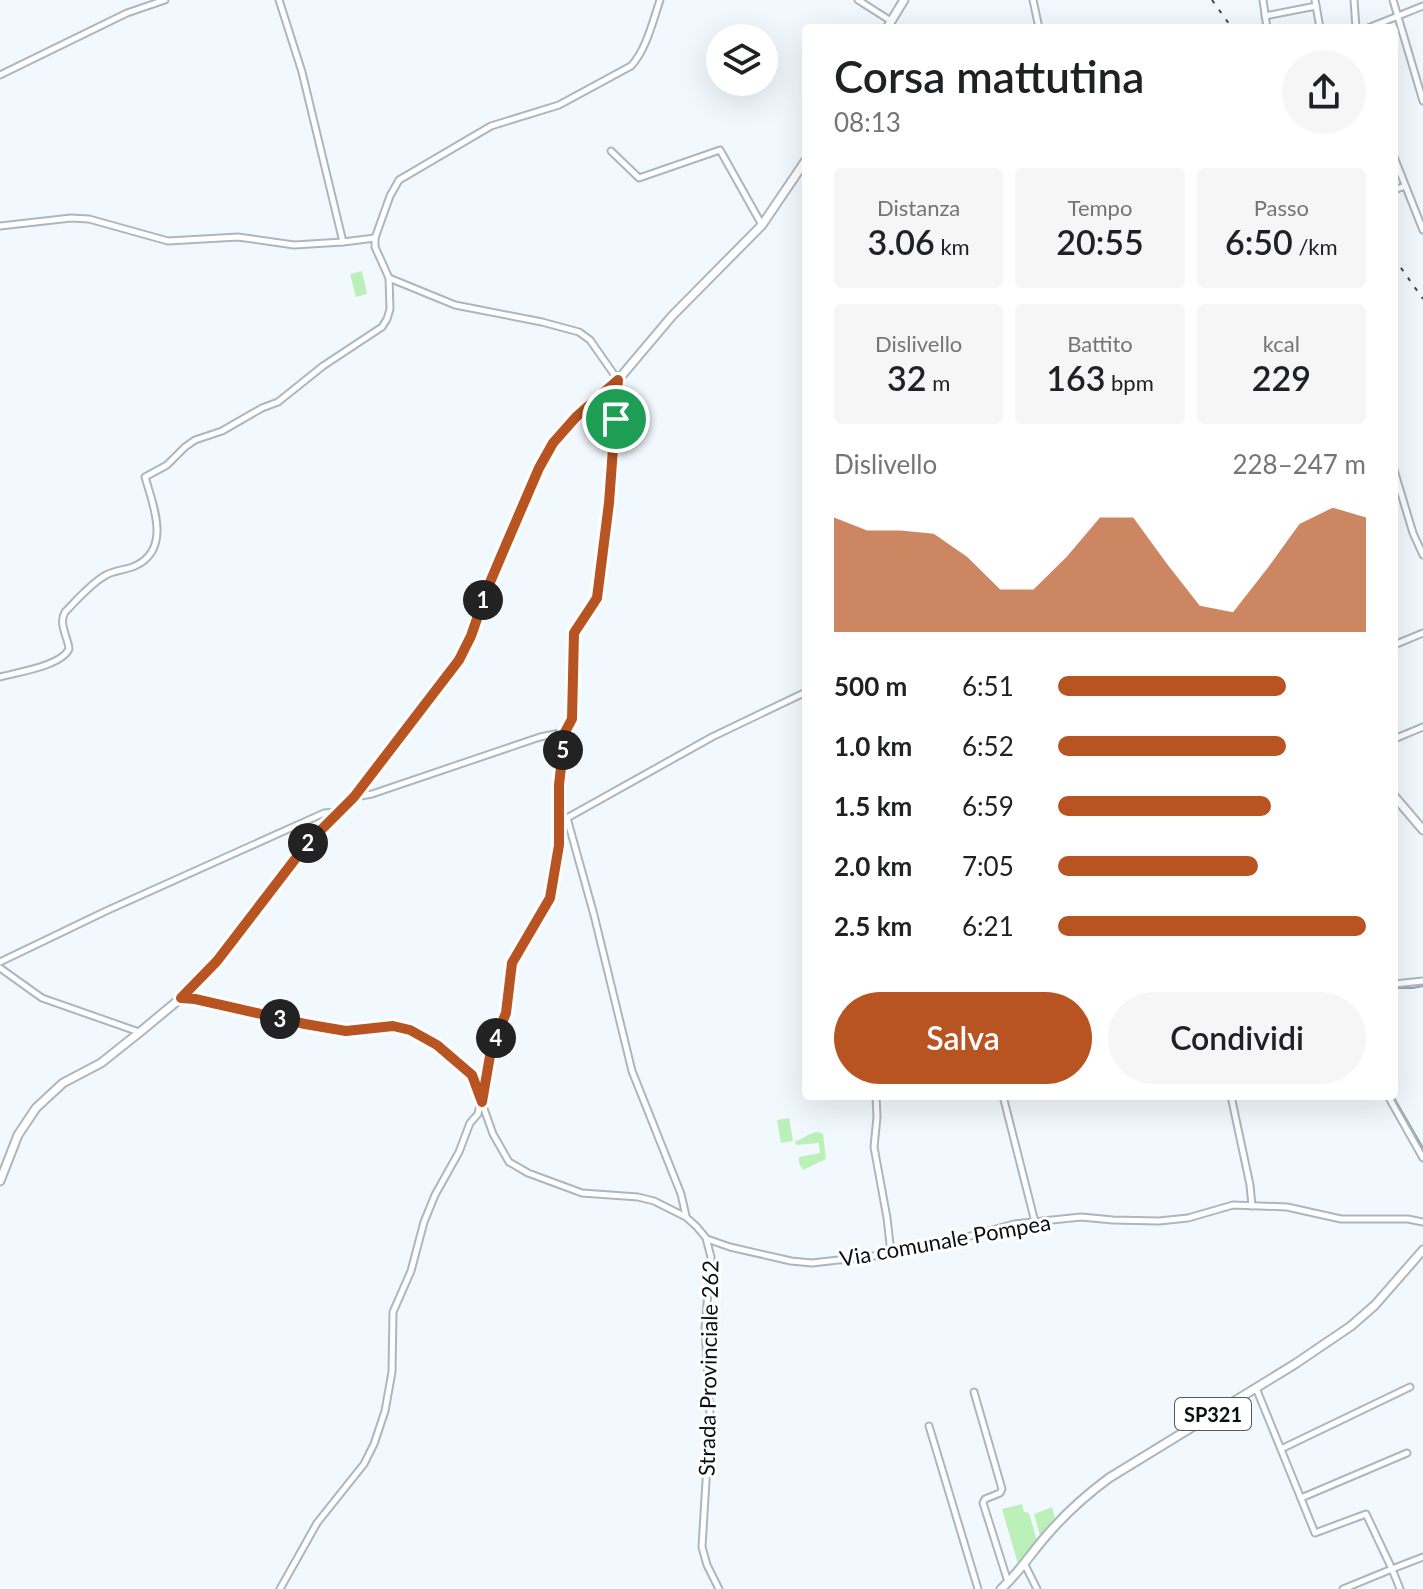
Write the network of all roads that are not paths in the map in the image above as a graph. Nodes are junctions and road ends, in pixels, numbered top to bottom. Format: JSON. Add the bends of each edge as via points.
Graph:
{"nodes":[{"id":1,"x":165,"y":0,"type":"edge"},
{"id":2,"x":279,"y":0,"type":"edge"},
{"id":3,"x":660,"y":0,"type":"edge"},
{"id":4,"x":858,"y":0,"type":"edge"},
{"id":5,"x":904,"y":0,"type":"edge"},
{"id":6,"x":1033,"y":0,"type":"edge"},
{"id":7,"x":1263,"y":0,"type":"edge"},
{"id":8,"x":1354,"y":0,"type":"edge"},
{"id":9,"x":1393,"y":0,"type":"edge"},
{"id":10,"x":1316,"y":3,"type":"edge"},
{"id":11,"x":1423,"y":6,"type":"edge"},
{"id":12,"x":1265,"y":16,"type":"junction"},
{"id":13,"x":1397,"y":16,"type":"junction"},
{"id":14,"x":888,"y":24,"type":"edge"},
{"id":15,"x":890,"y":24,"type":"edge"},
{"id":16,"x":1038,"y":24,"type":"edge"},
{"id":17,"x":1266,"y":24,"type":"edge"},
{"id":18,"x":1319,"y":24,"type":"edge"},
{"id":19,"x":1356,"y":24,"type":"edge"},
{"id":20,"x":1378,"y":24,"type":"edge"},
{"id":21,"x":0,"y":75,"type":"edge"},
{"id":22,"x":1423,"y":101,"type":"edge"},
{"id":23,"x":611,"y":151,"type":"dead end"},
{"id":24,"x":802,"y":166,"type":"edge"},
{"id":25,"x":1398,"y":168,"type":"edge"},
{"id":26,"x":1405,"y":186,"type":"junction"},
{"id":27,"x":1398,"y":189,"type":"edge"},
{"id":28,"x":762,"y":225,"type":"junction"},
{"id":29,"x":0,"y":226,"type":"edge"},
{"id":30,"x":1423,"y":230,"type":"edge"},
{"id":31,"x":375,"y":238,"type":"junction"},
{"id":32,"x":343,"y":242,"type":"junction"},
{"id":33,"x":389,"y":278,"type":"junction"},
{"id":34,"x":618,"y":380,"type":"junction"},
{"id":35,"x":1398,"y":484,"type":"edge"},
{"id":36,"x":1423,"y":555,"type":"edge"},
{"id":37,"x":1423,"y":633,"type":"edge"},
{"id":38,"x":1398,"y":643,"type":"edge"},
{"id":39,"x":0,"y":677,"type":"edge"},
{"id":40,"x":802,"y":694,"type":"edge"},
{"id":41,"x":1423,"y":727,"type":"edge"},
{"id":42,"x":565,"y":732,"type":"junction"},
{"id":43,"x":1398,"y":737,"type":"edge"},
{"id":44,"x":354,"y":797,"type":"junction"},
{"id":45,"x":1398,"y":801,"type":"edge"},
{"id":46,"x":339,"y":812,"type":"junction"},
{"id":47,"x":1423,"y":830,"type":"edge"},
{"id":48,"x":0,"y":965,"type":"edge"},
{"id":49,"x":1423,"y":981,"type":"edge"},
{"id":50,"x":1398,"y":984,"type":"edge"},
{"id":51,"x":181,"y":998,"type":"junction"},
{"id":52,"x":140,"y":1032,"type":"junction"},
{"id":53,"x":876,"y":1100,"type":"edge"},
{"id":54,"x":1004,"y":1100,"type":"edge"},
{"id":55,"x":1232,"y":1100,"type":"edge"},
{"id":56,"x":1390,"y":1100,"type":"edge"},
{"id":57,"x":482,"y":1102,"type":"junction"},
{"id":58,"x":1423,"y":1158,"type":"edge"},
{"id":59,"x":0,"y":1181,"type":"edge"},
{"id":60,"x":1252,"y":1206,"type":"junction"},
{"id":61,"x":686,"y":1217,"type":"junction"},
{"id":62,"x":1035,"y":1222,"type":"junction"},
{"id":63,"x":1423,"y":1222,"type":"edge"},
{"id":64,"x":706,"y":1238,"type":"junction"},
{"id":65,"x":1423,"y":1250,"type":"edge"},
{"id":66,"x":891,"y":1254,"type":"junction"},
{"id":67,"x":1256,"y":1387,"type":"junction"},
{"id":68,"x":1410,"y":1387,"type":"dead end"},
{"id":69,"x":974,"y":1392,"type":"dead end"},
{"id":70,"x":929,"y":1426,"type":"dead end"},
{"id":71,"x":1281,"y":1449,"type":"junction"},
{"id":72,"x":1407,"y":1453,"type":"dead end"},
{"id":73,"x":1301,"y":1498,"type":"junction"},
{"id":74,"x":1423,"y":1557,"type":"edge"},
{"id":75,"x":1025,"y":1565,"type":"junction"},
{"id":76,"x":1392,"y":1569,"type":"junction"},
{"id":77,"x":1008,"y":1583,"type":"junction"},
{"id":78,"x":280,"y":1589,"type":"edge"},
{"id":79,"x":719,"y":1589,"type":"edge"},
{"id":80,"x":978,"y":1589,"type":"edge"},
{"id":81,"x":1001,"y":1589,"type":"edge"},
{"id":82,"x":1037,"y":1589,"type":"edge"},
{"id":83,"x":1343,"y":1589,"type":"edge"},
{"id":84,"x":1400,"y":1589,"type":"edge"}],
"edges":[{"from":1,"to":21,"type":"street"},
{"from":2,"to":32,"type":"street"},
{"from":3,"to":31,"type":"street","via":[[631,66],[559,105],[491,126],[399,180]]},
{"from":4,"to":14,"type":"street"},
{"from":5,"to":15,"type":"main road"},
{"from":6,"to":16,"type":"street"},
{"from":7,"to":12,"type":"street"},
{"from":8,"to":19,"type":"street"},
{"from":9,"to":13,"type":"street"},
{"from":10,"to":12,"type":"street"},
{"from":10,"to":18,"type":"street"},
{"from":11,"to":13,"type":"street"},
{"from":12,"to":17,"type":"street"},
{"from":13,"to":20,"type":"street"},
{"from":13,"to":22,"type":"street"},
{"from":23,"to":28,"type":"street","via":[[640,178],[720,150]]},
{"from":24,"to":28,"type":"main road"},
{"from":25,"to":26,"type":"street"},
{"from":26,"to":27,"type":"street"},
{"from":26,"to":30,"type":"street"},
{"from":28,"to":34,"type":"main road"},
{"from":29,"to":32,"type":"street","via":[[71,218],[168,241],[238,237],[294,245]]},
{"from":31,"to":32,"type":"street"},
{"from":31,"to":33,"type":"street"},
{"from":33,"to":34,"type":"street","via":[[455,305],[582,333]]},
{"from":33,"to":39,"type":"street","via":[[390,309],[382,327],[278,402],[195,440],[145,477],[158,525],[147,557],[107,575],[65,612],[67,654]]},
{"from":34,"to":42,"type":"street","via":[[597,598],[574,633],[572,719]]},
{"from":34,"to":44,"type":"main road","via":[[553,443],[459,660]]},
{"from":35,"to":36,"type":"street"},
{"from":37,"to":38,"type":"street"},
{"from":40,"to":61,"type":"street","via":[[567,818],[632,1071]]},
{"from":41,"to":43,"type":"street"},
{"from":42,"to":44,"type":"street"},
{"from":42,"to":57,"type":"street","via":[[559,845],[550,898],[512,963],[506,1013],[491,1050]]},
{"from":44,"to":46,"type":"main road"},
{"from":45,"to":47,"type":"main road"},
{"from":46,"to":48,"type":"street","via":[[311,818]]},
{"from":46,"to":51,"type":"main road"},
{"from":48,"to":52,"type":"street","via":[[42,998]]},
{"from":49,"to":50,"type":"street"},
{"from":51,"to":52,"type":"main road"},
{"from":51,"to":57,"type":"street","name":"Strada Provinciale 262","via":[[346,1031],[393,1026],[410,1030],[472,1075]]},
{"from":52,"to":59,"type":"main road","via":[[101,1063],[63,1083],[36,1108],[18,1135]]},
{"from":53,"to":66,"type":"street","via":[[874,1147]]},
{"from":54,"to":62,"type":"street"},
{"from":55,"to":60,"type":"street"},
{"from":56,"to":58,"type":"street"},
{"from":57,"to":61,"type":"street","name":"Strada Provinciale 262","via":[[509,1162],[528,1173],[582,1193],[654,1201]]},
{"from":57,"to":78,"type":"street","via":[[435,1195],[393,1312],[390,1392],[374,1444],[317,1523]]},
{"from":60,"to":62,"type":"street","name":"Via comunale Pompea","via":[[1233,1205],[1159,1221],[1081,1217]]},
{"from":60,"to":63,"type":"street","name":"Via comunale Pompea","via":[[1287,1207],[1341,1219]]},
{"from":61,"to":64,"type":"street","name":"Strada Provinciale 262"},
{"from":62,"to":66,"type":"street","name":"Via comunale Pompea"},
{"from":64,"to":66,"type":"street","name":"Via comunale Pompea","via":[[791,1261]]},
{"from":64,"to":79,"type":"street","name":"Strada Provinciale 262","via":[[711,1257],[705,1328],[710,1415],[702,1547]]},
{"from":65,"to":67,"type":"main road","number":"SP321","via":[[1364,1316]]},
{"from":67,"to":71,"type":"street"},
{"from":67,"to":75,"type":"main road","number":"SP321","via":[[1080,1500]]},
{"from":68,"to":71,"type":"street"},
{"from":69,"to":77,"type":"street","via":[[1002,1489],[983,1503]]},
{"from":70,"to":80,"type":"street"},
{"from":71,"to":73,"type":"street"},
{"from":72,"to":73,"type":"street"},
{"from":73,"to":76,"type":"street","via":[[1315,1533],[1366,1514]]},
{"from":74,"to":76,"type":"street"},
{"from":75,"to":77,"type":"main road","number":"SP321"},
{"from":75,"to":82,"type":"street"},
{"from":76,"to":83,"type":"street"},
{"from":76,"to":84,"type":"street"},
{"from":77,"to":81,"type":"main road","number":"SP321"}]}
